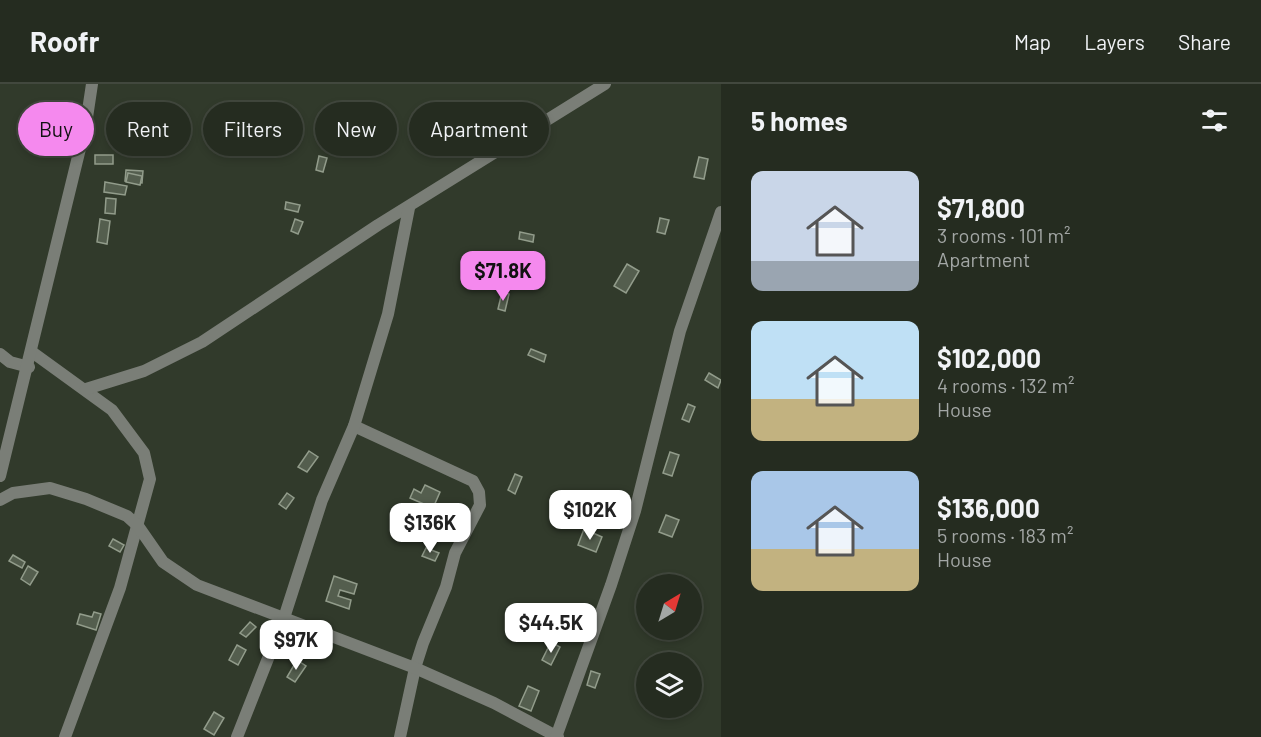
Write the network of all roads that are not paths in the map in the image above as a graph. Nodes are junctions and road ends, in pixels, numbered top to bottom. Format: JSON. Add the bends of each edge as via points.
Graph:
{"nodes":[{"id":1,"x":92,"y":84,"type":"edge"},
{"id":2,"x":605,"y":84,"type":"edge"},
{"id":3,"x":409,"y":208,"type":"junction"},
{"id":4,"x":721,"y":212,"type":"edge"},
{"id":5,"x":32,"y":352,"type":"junction"},
{"id":6,"x":0,"y":354,"type":"edge"},
{"id":7,"x":29,"y":367,"type":"junction"},
{"id":8,"x":86,"y":389,"type":"junction"},
{"id":9,"x":354,"y":426,"type":"junction"},
{"id":10,"x":0,"y":476,"type":"edge"},
{"id":11,"x":0,"y":500,"type":"edge"},
{"id":12,"x":138,"y":526,"type":"junction"},
{"id":13,"x":284,"y":618,"type":"junction"},
{"id":14,"x":415,"y":668,"type":"junction"},
{"id":15,"x":557,"y":736,"type":"edge"},
{"id":16,"x":65,"y":737,"type":"edge"},
{"id":17,"x":237,"y":737,"type":"edge"},
{"id":18,"x":400,"y":737,"type":"edge"}],
"edges":[{"from":1,"to":5,"type":"street"},
{"from":2,"to":3,"type":"street"},
{"from":3,"to":8,"type":"street","via":[[202,342],[144,371]]},
{"from":3,"to":9,"type":"street","via":[[387,314]]},
{"from":4,"to":15,"type":"street","via":[[680,331],[632,521]]},
{"from":5,"to":7,"type":"street"},
{"from":5,"to":8,"type":"street"},
{"from":6,"to":7,"type":"street","via":[[10,362]]},
{"from":7,"to":10,"type":"street"},
{"from":8,"to":12,"type":"street","via":[[112,410],[144,453],[150,479]]},
{"from":9,"to":13,"type":"street","via":[[322,500]]},
{"from":9,"to":14,"type":"street","via":[[473,481],[479,492],[480,505],[455,553]]},
{"from":11,"to":12,"type":"street","via":[[13,493],[50,488],[127,516]]},
{"from":12,"to":13,"type":"street","via":[[163,562],[178,574]]},
{"from":12,"to":16,"type":"street"},
{"from":13,"to":14,"type":"street"},
{"from":13,"to":17,"type":"street"},
{"from":14,"to":15,"type":"street"},
{"from":14,"to":18,"type":"street"}]}
